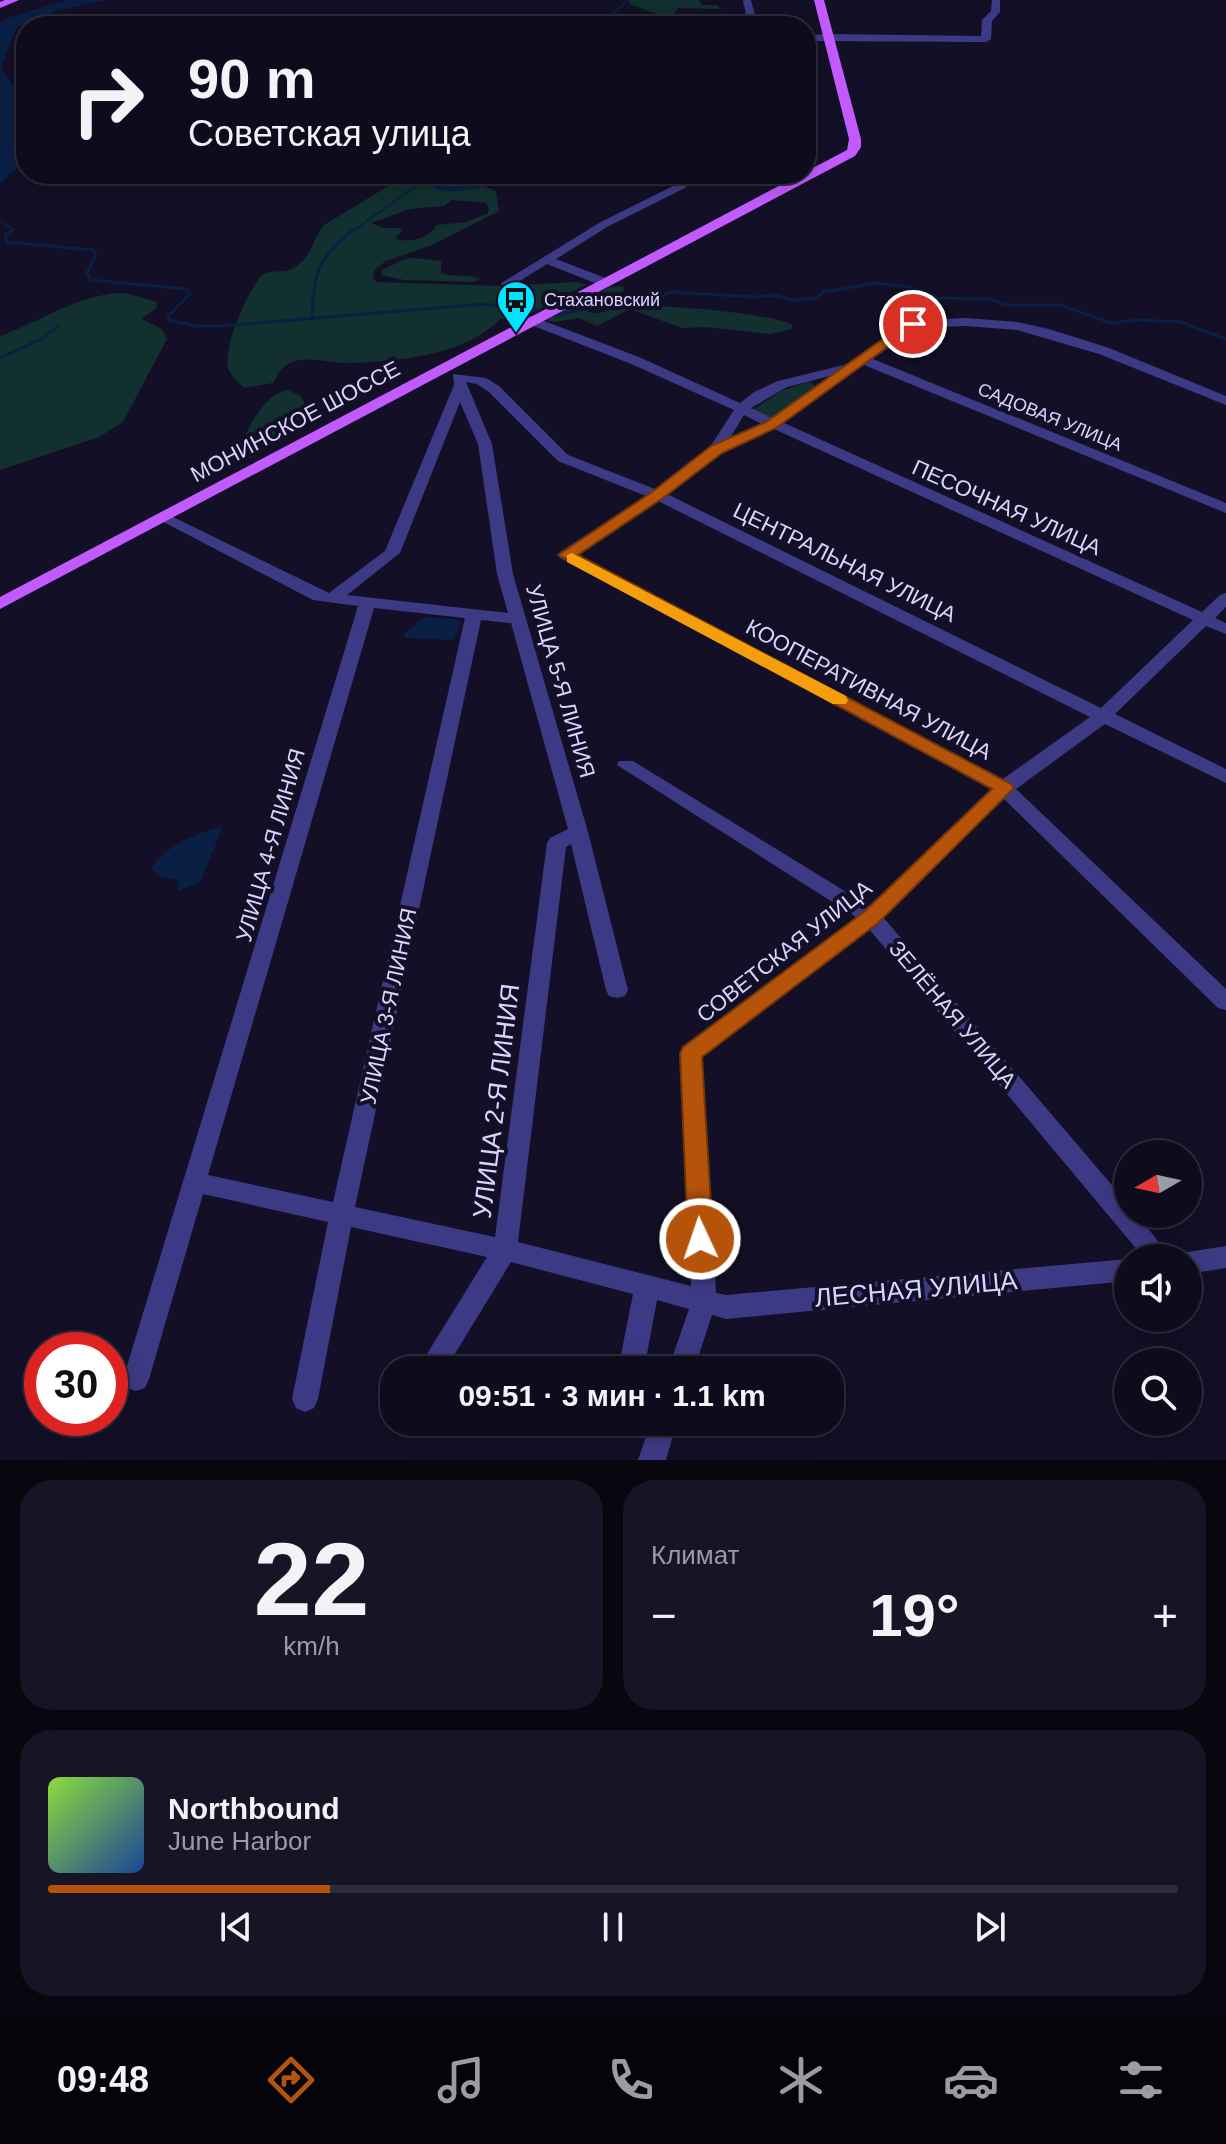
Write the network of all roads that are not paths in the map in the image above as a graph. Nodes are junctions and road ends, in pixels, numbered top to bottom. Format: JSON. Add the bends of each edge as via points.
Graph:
{"nodes":[{"id":1,"x":14,"y":0,"type":"edge"},
{"id":2,"x":819,"y":0,"type":"edge"},
{"id":3,"x":996,"y":0,"type":"edge"},
{"id":4,"x":0,"y":5,"type":"edge"},
{"id":5,"x":816,"y":38,"type":"edge"},
{"id":6,"x":829,"y":38,"type":"junction"},
{"id":7,"x":816,"y":169,"type":"edge"},
{"id":8,"x":683,"y":184,"type":"edge"},
{"id":9,"x":786,"y":184,"type":"edge"},
{"id":10,"x":547,"y":260,"type":"junction"},
{"id":11,"x":608,"y":280,"type":"junction"},
{"id":12,"x":506,"y":284,"type":"dead end"},
{"id":13,"x":531,"y":320,"type":"junction"},
{"id":14,"x":862,"y":363,"type":"junction"},
{"id":15,"x":439,"y":369,"type":"junction"},
{"id":16,"x":459,"y":382,"type":"junction"},
{"id":17,"x":1226,"y":401,"type":"edge"},
{"id":18,"x":743,"y":409,"type":"junction"},
{"id":19,"x":771,"y":425,"type":"junction"},
{"id":20,"x":716,"y":450,"type":"junction"},
{"id":21,"x":657,"y":495,"type":"junction"},
{"id":22,"x":1226,"y":508,"type":"edge"},
{"id":23,"x":162,"y":517,"type":"junction"},
{"id":24,"x":332,"y":598,"type":"junction"},
{"id":25,"x":1226,"y":598,"type":"edge"},
{"id":26,"x":367,"y":602,"type":"junction"},
{"id":27,"x":0,"y":604,"type":"edge"},
{"id":28,"x":474,"y":614,"type":"junction"},
{"id":29,"x":520,"y":619,"type":"junction"},
{"id":30,"x":1205,"y":619,"type":"junction"},
{"id":31,"x":1226,"y":629,"type":"edge"},
{"id":32,"x":1102,"y":717,"type":"junction"},
{"id":33,"x":626,"y":765,"type":"dead end"},
{"id":34,"x":1226,"y":777,"type":"edge"},
{"id":35,"x":1004,"y":788,"type":"junction"},
{"id":36,"x":578,"y":832,"type":"junction"},
{"id":37,"x":871,"y":917,"type":"junction"},
{"id":38,"x":617,"y":990,"type":"dead end"},
{"id":39,"x":1226,"y":1002,"type":"edge"},
{"id":40,"x":195,"y":1182,"type":"junction"},
{"id":41,"x":342,"y":1213,"type":"junction"},
{"id":42,"x":1147,"y":1244,"type":"edge"},
{"id":43,"x":505,"y":1250,"type":"junction"},
{"id":44,"x":1226,"y":1257,"type":"edge"},
{"id":45,"x":1202,"y":1261,"type":"edge"},
{"id":46,"x":1114,"y":1271,"type":"edge"},
{"id":47,"x":647,"y":1285,"type":"junction"},
{"id":48,"x":704,"y":1301,"type":"junction"},
{"id":49,"x":439,"y":1356,"type":"edge"},
{"id":50,"x":634,"y":1356,"type":"edge"},
{"id":51,"x":686,"y":1356,"type":"edge"},
{"id":52,"x":136,"y":1379,"type":"dead end"},
{"id":53,"x":305,"y":1399,"type":"dead end"},
{"id":54,"x":660,"y":1436,"type":"edge"},
{"id":55,"x":652,"y":1460,"type":"edge"}],
"edges":[{"from":1,"to":4,"type":"main road"},
{"from":2,"to":6,"type":"main road"},
{"from":3,"to":6,"type":"street","via":[[986,39]]},
{"from":5,"to":6,"type":"street"},
{"from":6,"to":7,"type":"main road","name":"МОНИНСКОЕ ШОССЕ","via":[[855,147],[841,160]]},
{"from":8,"to":10,"type":"street"},
{"from":9,"to":11,"type":"main road","name":"МОНИНСКОЕ ШОССЕ"},
{"from":10,"to":11,"type":"street"},
{"from":10,"to":12,"type":"street"},
{"from":11,"to":13,"type":"main road","name":"МОНИНСКОЕ ШОССЕ"},
{"from":13,"to":15,"type":"main road","name":"МОНИНСКОЕ ШОССЕ"},
{"from":13,"to":18,"type":"street"},
{"from":14,"to":17,"type":"street","via":[[913,324],[1017,326],[1104,351]]},
{"from":14,"to":18,"type":"street","via":[[775,387]]},
{"from":14,"to":19,"type":"street"},
{"from":14,"to":22,"type":"street","name":"САДОВАЯ УЛИЦА"},
{"from":15,"to":16,"type":"street","name":"ЦЕНТРАЛЬНАЯ УЛИЦА"},
{"from":15,"to":23,"type":"main road","name":"МОНИНСКОЕ ШОССЕ"},
{"from":16,"to":21,"type":"street","name":"ЦЕНТРАЛЬНАЯ УЛИЦА","via":[[481,381],[494,389],[563,458]]},
{"from":16,"to":24,"type":"street","via":[[392,553]]},
{"from":16,"to":29,"type":"street","name":"УЛИЦА 5-Я ЛИНИЯ","via":[[485,444],[505,574]]},
{"from":18,"to":19,"type":"street","name":"ПЕСОЧНАЯ УЛИЦА"},
{"from":18,"to":20,"type":"street"},
{"from":19,"to":20,"type":"street"},
{"from":19,"to":30,"type":"street","name":"ПЕСОЧНАЯ УЛИЦА"},
{"from":20,"to":21,"type":"street"},
{"from":21,"to":32,"type":"street","name":"ЦЕНТРАЛЬНАЯ УЛИЦА"},
{"from":21,"to":35,"type":"street","name":"КООПЕРАТИВНАЯ УЛИЦА","via":[[566,555]]},
{"from":23,"to":24,"type":"street","via":[[319,597]]},
{"from":23,"to":27,"type":"main road","name":"МОНИНСКОЕ ШОССЕ"},
{"from":24,"to":26,"type":"street"},
{"from":25,"to":30,"type":"street","name":"СОВЕТСКАЯ УЛИЦА"},
{"from":26,"to":28,"type":"street"},
{"from":26,"to":40,"type":"street","name":"УЛИЦА 4-Я ЛИНИЯ"},
{"from":28,"to":29,"type":"street"},
{"from":28,"to":41,"type":"street","name":"УЛИЦА 3-Я ЛИНИЯ"},
{"from":29,"to":36,"type":"street","name":"УЛИЦА 5-Я ЛИНИЯ"},
{"from":30,"to":31,"type":"street","name":"ПЕСОЧНАЯ УЛИЦА"},
{"from":30,"to":32,"type":"street","name":"СОВЕТСКАЯ УЛИЦА"},
{"from":32,"to":34,"type":"street","name":"ЦЕНТРАЛЬНАЯ УЛИЦА"},
{"from":32,"to":35,"type":"street","name":"СОВЕТСКАЯ УЛИЦА"},
{"from":33,"to":37,"type":"street","name":"ЗЕЛЁНАЯ УЛИЦА"},
{"from":35,"to":37,"type":"street","name":"СОВЕТСКАЯ УЛИЦА"},
{"from":35,"to":39,"type":"street","name":"КООПЕРАТИВНАЯ УЛИЦА"},
{"from":36,"to":38,"type":"street","name":"УЛИЦА 5-Я ЛИНИЯ"},
{"from":36,"to":43,"type":"street","name":"УЛИЦА 2-Я ЛИНИЯ","via":[[557,843]]},
{"from":37,"to":42,"type":"street","name":"ЗЕЛЁНАЯ УЛИЦА"},
{"from":37,"to":48,"type":"street","name":"СОВЕТСКАЯ УЛИЦА","via":[[691,1054]]},
{"from":40,"to":41,"type":"street","name":"ЛЕСНАЯ УЛИЦА"},
{"from":40,"to":52,"type":"street","name":"УЛИЦА 4-Я ЛИНИЯ"},
{"from":41,"to":43,"type":"street","name":"ЛЕСНАЯ УЛИЦА"},
{"from":41,"to":53,"type":"street","name":"УЛИЦА 3-Я ЛИНИЯ"},
{"from":43,"to":47,"type":"street","name":"ЛЕСНАЯ УЛИЦА"},
{"from":43,"to":49,"type":"street","name":"УЛИЦА 2-Я ЛИНИЯ"},
{"from":44,"to":45,"type":"street"},
{"from":46,"to":48,"type":"street","name":"ЛЕСНАЯ УЛИЦА","via":[[726,1307]]},
{"from":47,"to":48,"type":"street","name":"ЛЕСНАЯ УЛИЦА"},
{"from":47,"to":50,"type":"street"},
{"from":48,"to":51,"type":"street"},
{"from":54,"to":55,"type":"street"}]}
